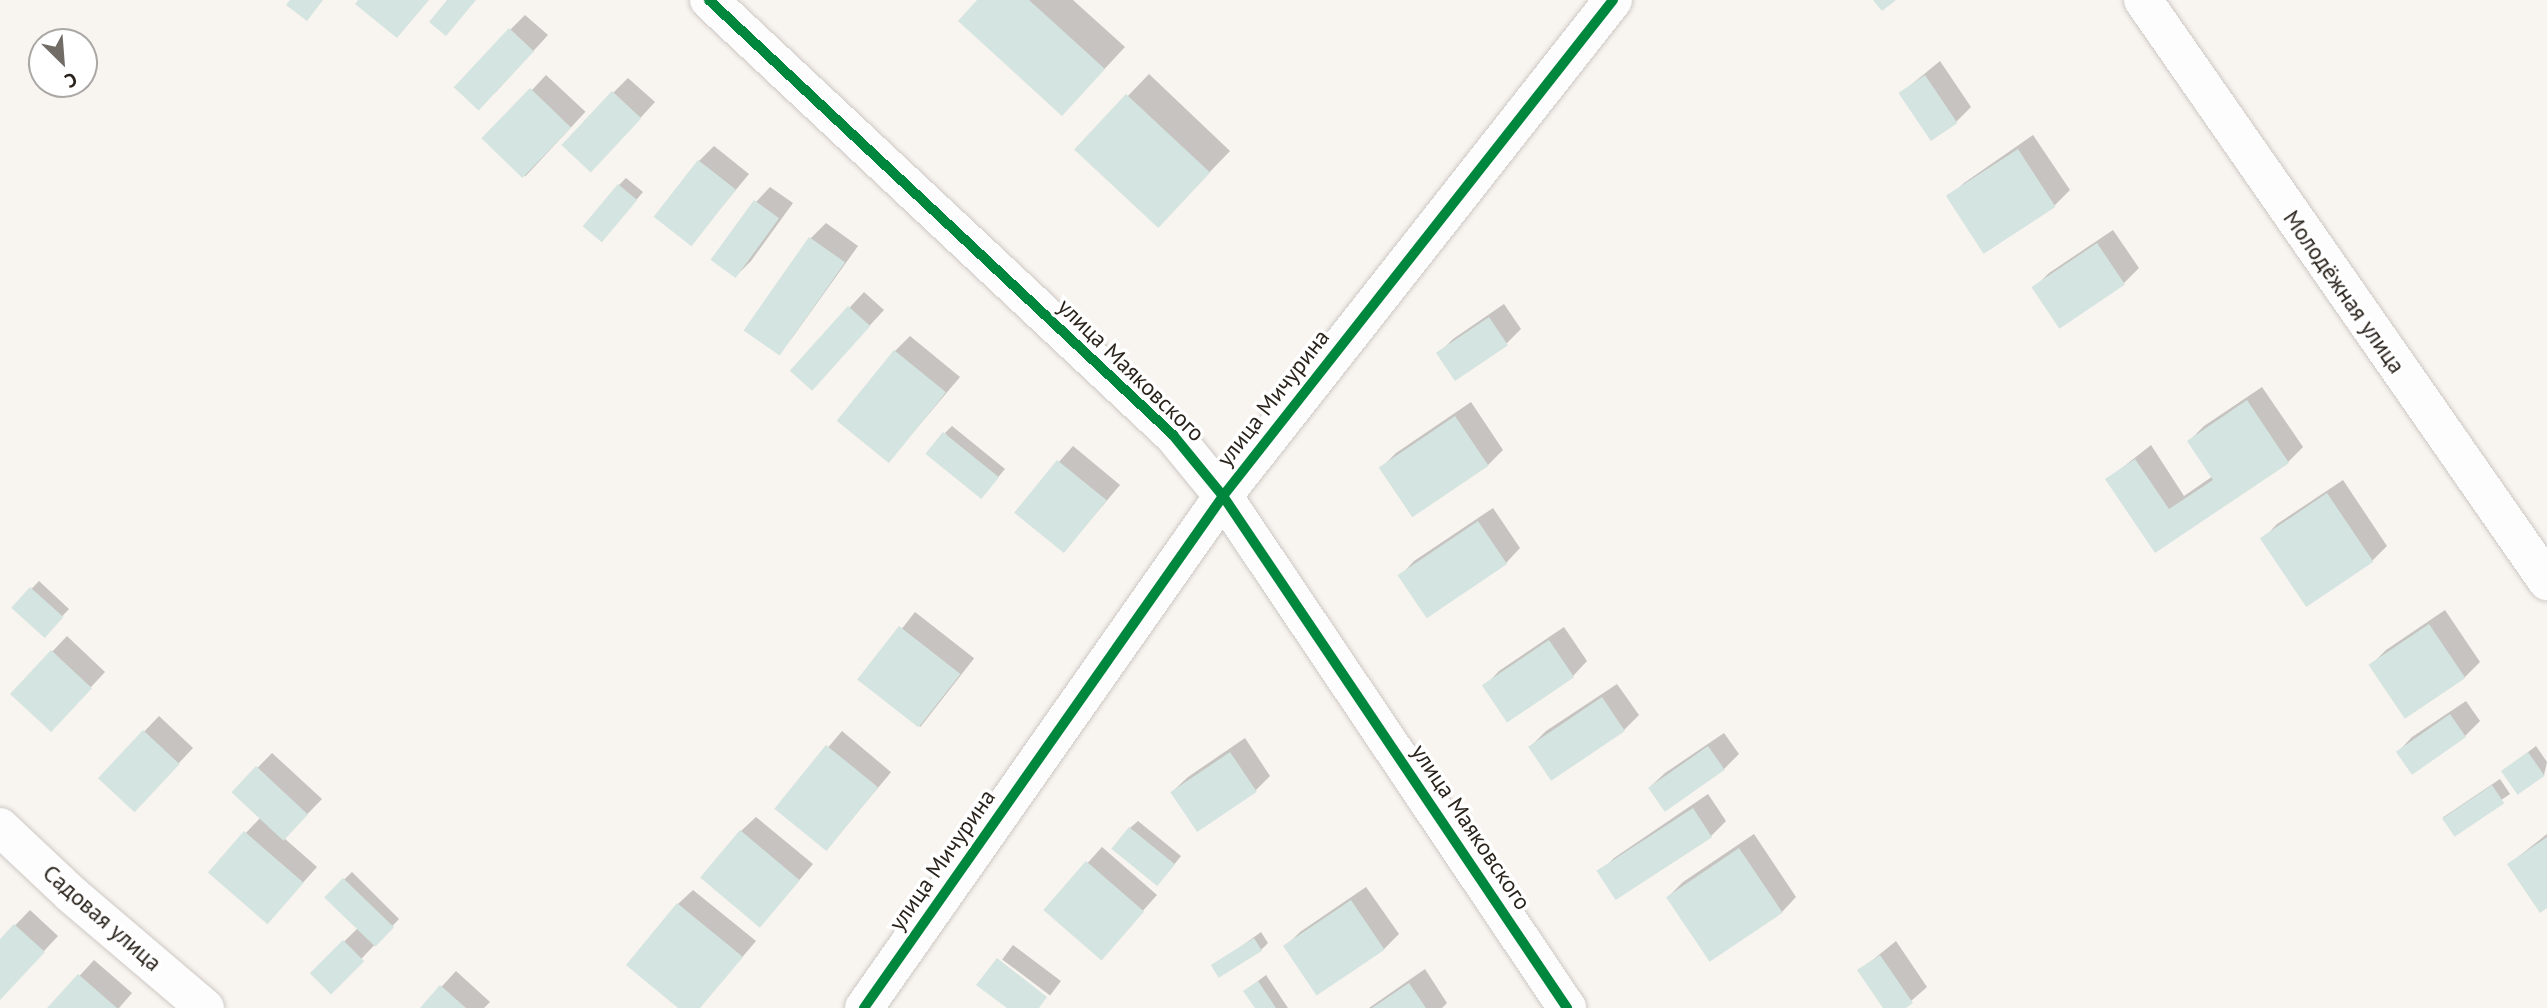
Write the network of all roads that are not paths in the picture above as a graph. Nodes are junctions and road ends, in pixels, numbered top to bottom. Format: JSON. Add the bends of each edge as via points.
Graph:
{"nodes":[{"id":1,"x":709,"y":0,"type":"edge"},
{"id":2,"x":1614,"y":0,"type":"edge"},
{"id":3,"x":2143,"y":0,"type":"edge"},
{"id":4,"x":1223,"y":496,"type":"junction"},
{"id":5,"x":2547,"y":581,"type":"edge"},
{"id":6,"x":0,"y":827,"type":"edge"},
{"id":7,"x":205,"y":1008,"type":"edge"},
{"id":8,"x":864,"y":1008,"type":"edge"},
{"id":9,"x":1567,"y":1008,"type":"edge"}],
"edges":[{"from":1,"to":4,"type":"street","name":"улица Маяковского","via":[[1174,435]]},
{"from":2,"to":4,"type":"street","name":"улица Мичурина"},
{"from":3,"to":5,"type":"street","name":"Молодёжная улица"},
{"from":4,"to":8,"type":"street","name":"улица Мичурина"},
{"from":4,"to":9,"type":"street","name":"улица Маяковского"},
{"from":6,"to":7,"type":"street","name":"Садовая улица"}]}
